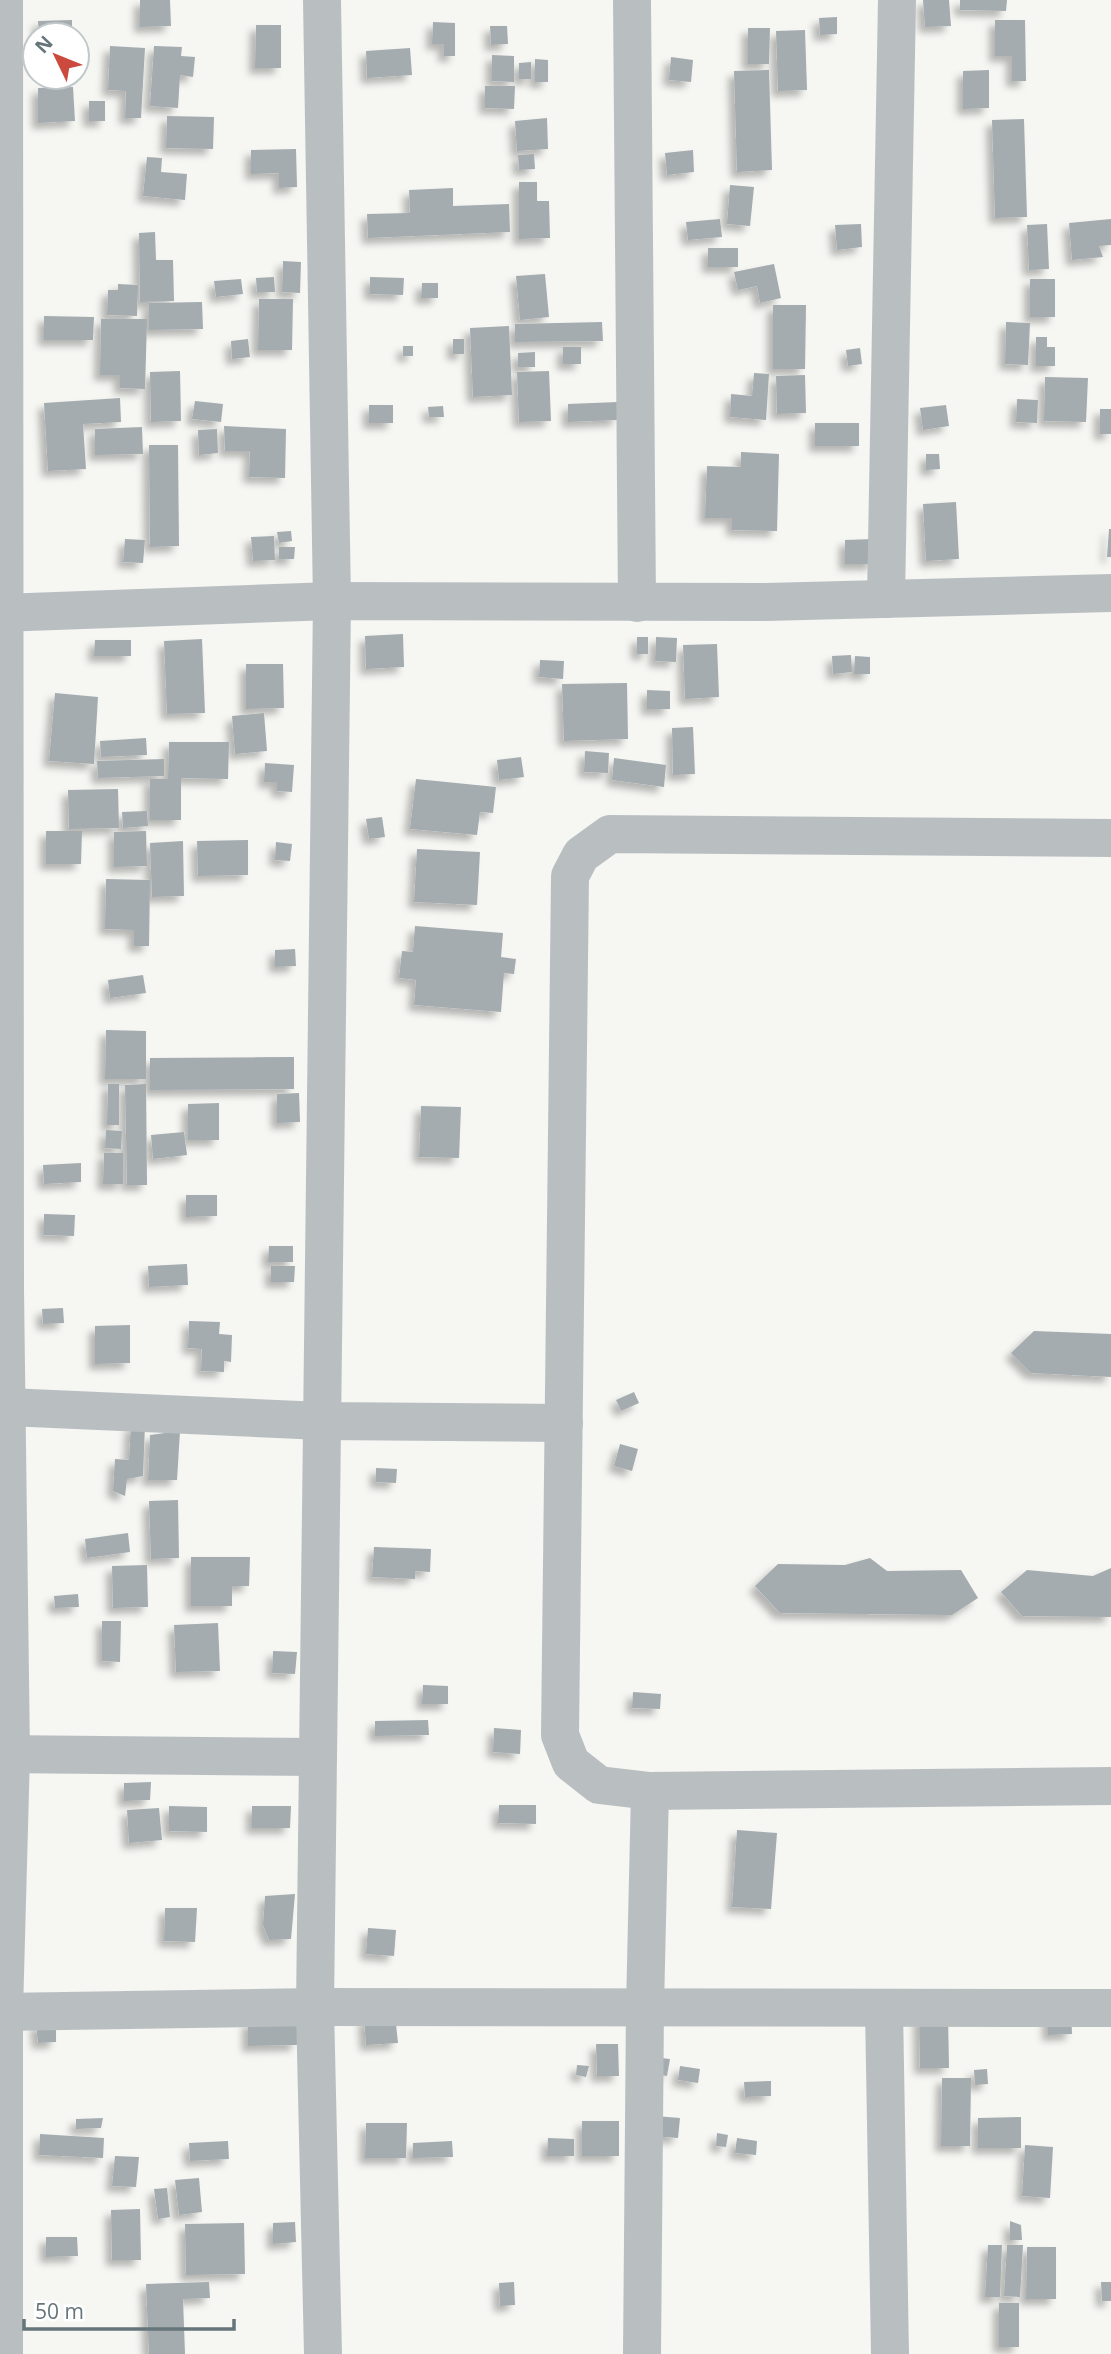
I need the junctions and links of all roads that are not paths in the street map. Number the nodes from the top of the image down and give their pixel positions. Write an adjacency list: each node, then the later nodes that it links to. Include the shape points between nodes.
1 (5, 0): 9 (street)
2 (322, 0): 7 (street)
3 (632, 0): 8 (street)
4 (897, 0): 6 (street)
5 (1111, 593): 6 (street)
6 (886, 599): 8 (street)
7 (332, 601): 8 (street); 9 (street); 13 (street)
8 (637, 603)
9 (3, 613): 11 (street)
10 (1111, 838): 14 (street, via 610,834 581,855 570,876)
11 (2, 1290): 12 (street)
12 (8, 1407): 13 (street); 15 (street)
13 (322, 1420): 14 (street); 17 (street)
14 (564, 1423): 19 (street, via 560,1735 571,1763 599,1786)
15 (5, 1589): 16 (street)
16 (5, 1754): 17 (street); 24 (street)
17 (317, 1757): 20 (street)
18 (1111, 1786): 19 (street)
19 (650, 1791): 21 (street)
20 (315, 2007): 21 (street); 24 (street); 26 (street)
21 (645, 2008): 22 (street); 27 (street)
22 (884, 2008): 23 (street); 28 (street)
23 (1111, 2008)
24 (2, 2012): 25 (street)
25 (4, 2354)
26 (323, 2354)
27 (642, 2354)
28 (890, 2354)

